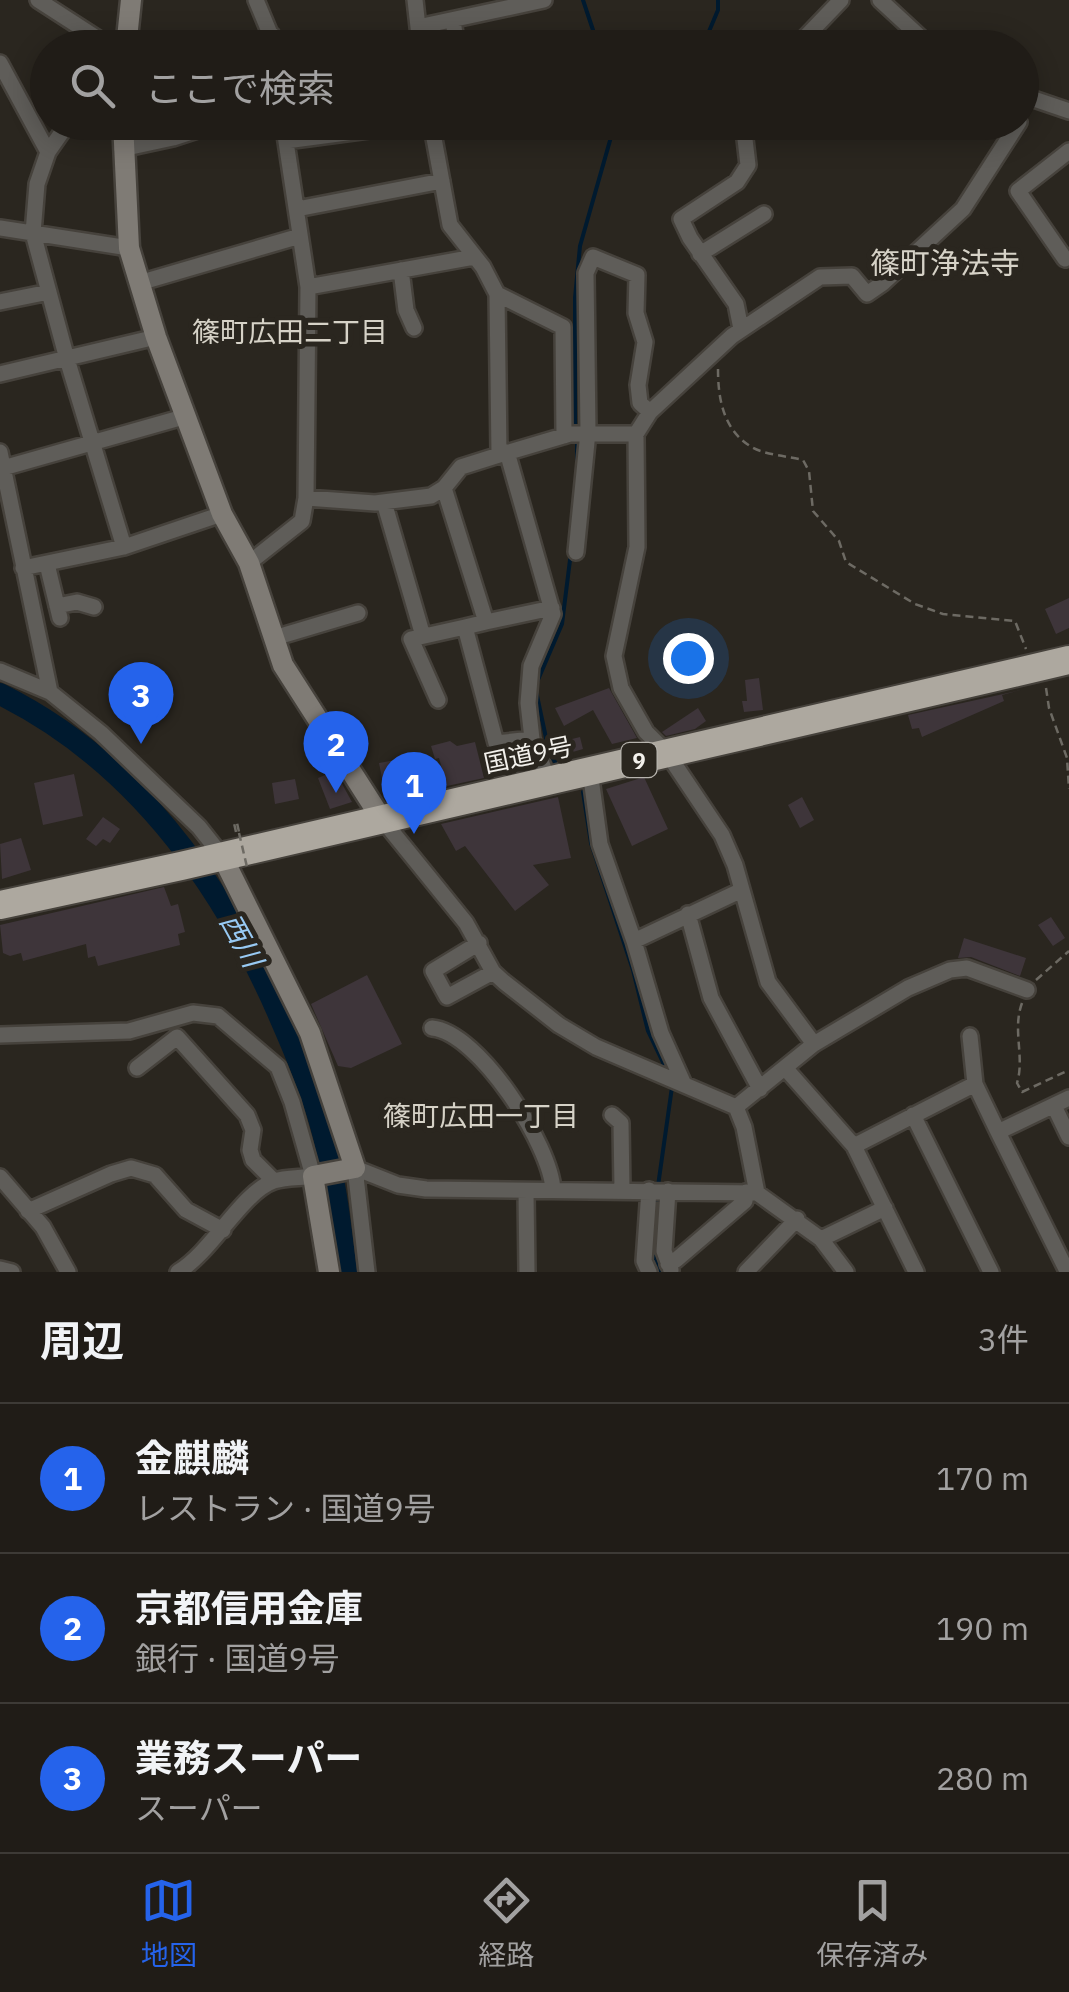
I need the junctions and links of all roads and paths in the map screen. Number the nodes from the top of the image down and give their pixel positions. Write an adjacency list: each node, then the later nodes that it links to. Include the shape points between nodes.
1 (38, 0): 11 (street)
2 (132, 0): 12 (street)
3 (256, 0): 13 (street)
4 (415, 0): 10 (street)
5 (544, 0): 8 (street)
6 (841, 0): 16 (street)
7 (880, 0): 17 (street)
8 (478, 7): 9 (street)
9 (452, 20): 10 (street); 15 (street)
10 (418, 27): 14 (street)
11 (84, 30)
12 (126, 30)
13 (269, 30)
14 (418, 30)
15 (454, 30)
16 (812, 30)
17 (912, 30)
18 (0, 63): 21 (street)
19 (1039, 101): 20 (street)
20 (1069, 111)
21 (30, 119)
22 (42, 140): 32 (street)
23 (56, 140): 32 (street)
24 (122, 140): 30 (street)
25 (164, 140): 30 (street)
26 (286, 140): 34 (street)
27 (434, 140): 33 (street)
28 (746, 140): 40 (street, via 748,166 737,182 681,219)
29 (1008, 140): 50 (street, via 963,209 883,283 867,294 852,276 820,276)
30 (122, 149): 39 (street)
31 (1069, 151): 42 (street, via 1018,191)
32 (48, 152): 37 (street)
33 (442, 181): 34 (street); 41 (street, via 450,224)
34 (297, 209): 38 (street)
35 (764, 214): 40 (street)
36 (0, 228): 37 (street)
37 (33, 233): 39 (street); 46 (street)
38 (300, 236): 44 (street); 45 (street)
39 (129, 248): 44 (street)
40 (700, 254): 50 (street, via 736,304)
41 (474, 257): 43 (street); 47 (street)
42 (1065, 260)
43 (401, 270): 45 (street); 49 (street)
44 (140, 283): 51 (street)
45 (308, 287): 64 (street)
46 (49, 292): 48 (street); 53 (street)
47 (497, 294): 59 (street, via 563,327); 61 (street)
48 (0, 302)
49 (414, 328)
50 (741, 329): 52 (street)
51 (156, 337): 53 (street); 56 (street)
52 (719, 348): 55 (street); 80 (path, via 718,400 732,430 751,448 803,460 813,511 839,541 846,562 929,609 1015,621)
53 (67, 359): 54 (street); 60 (street)
54 (0, 374)
55 (650, 412): 57 (street, via 640,403 638,385 644,342 637,275 593,257 586,274); 58 (street)
56 (186, 416): 60 (street); 66 (street)
57 (588, 432): 58 (street); 59 (street); 68 (street)
58 (636, 434): 85 (street, via 637,547 614,656 621,688)
59 (564, 436): 61 (street)
60 (91, 443): 62 (street); 67 (street)
61 (503, 453): 63 (street, via 461,467); 73 (street)
62 (2, 460): 71 (street)
63 (444, 488): 65 (street); 75 (street)
64 (306, 498): 65 (street); 69 (street, via 302,522)
65 (384, 502): 77 (street)
66 (222, 514): 67 (street); 69 (street)
67 (124, 547): 70 (street)
68 (576, 552)
69 (249, 563): 78 (street)
70 (48, 564): 71 (street); 72 (street, via 59,612 77,602)
71 (23, 568): 82 (street)
72 (94, 607)
73 (552, 608): 75 (street); 84 (street, via 530,666)
74 (358, 613): 78 (street)
75 (486, 622): 76 (street)
76 (465, 627): 77 (street); 84 (street, via 496,743)
77 (423, 636): 83 (street, via 410,639)
78 (274, 638): 89 (street, via 283,665)
79 (1069, 660): 80 (highway, 国道9号 / 9)
80 (1036, 668): 85 (highway, 国道9号 / 9); 88 (path, via 1067,758)
81 (0, 671): 82 (street)
82 (50, 692): 90 (street)
83 (438, 700)
84 (532, 739): 87 (street)
85 (666, 753): 86 (highway, 国道9号 / 9); 91 (street, via 722,836)
86 (590, 772): 87 (highway, 国道9号 / 9); 94 (street, via 600,844)
87 (549, 781): 89 (highway, 国道9号 / 9)
88 (1069, 789)
89 (381, 818): 90 (highway, 国道9号 / 9); 95 (street)
90 (229, 854): 92 (highway, 国道9号 / 9); 116 (street, via 310,1032)
91 (742, 890): 93 (street); 102 (street, via 768,982)
92 (0, 905)
93 (688, 914): 94 (street); 108 (street, via 711,998)
94 (634, 940): 106 (street, via 661,1033)
95 (479, 943): 97 (street); 97 (street, via 434,972 447,997)
96 (1069, 951): 98 (path)
97 (493, 972): 106 (street, via 596,1047)
98 (1027, 990): 102 (street, via 966,968 950,970); 105 (path, via 1017,1017 1017,1084 1022,1092)
99 (432, 1028): 120 (street, via 443,1029 488,1064 546,1155)
100 (0, 1035): 117 (street, via 129,1031 193,1013 218,1016 278,1067)
101 (970, 1036): 107 (street)
102 (814, 1044): 104 (street)
103 (137, 1068): 119 (street, via 177,1037 246,1115 254,1130 253,1160)
104 (786, 1069): 108 (street); 115 (street)
105 (1069, 1070)
106 (684, 1082): 110 (street)
107 (975, 1084): 112 (street); 113 (street)
108 (760, 1089): 110 (street)
109 (1062, 1102): 113 (street); 114 (street)
110 (736, 1106): 125 (street)
111 (612, 1115): 121 (street, via 622,1124)
112 (913, 1115): 115 (street); 144 (street)
113 (998, 1132): 133 (street)
114 (1069, 1137)
115 (854, 1146): 126 (street)
116 (351, 1168): 117 (street); 124 (street, via 426,1190); 138 (street)
117 (317, 1175): 119 (street); 137 (street)
118 (0, 1177): 127 (street)
119 (274, 1181): 129 (street)
120 (553, 1190): 121 (street); 124 (street)
121 (622, 1190): 122 (street)
122 (649, 1190): 123 (street); 140 (street)
123 (668, 1191): 125 (street); 131 (street, via 664,1251)
124 (526, 1192): 139 (street)
125 (752, 1193): 128 (street); 131 (street)
126 (885, 1208): 130 (street); 143 (street)
127 (28, 1211): 129 (street, via 132,1168 155,1175 186,1210); 135 (street)
128 (796, 1220): 130 (street); 141 (street)
129 (223, 1230): 136 (street)
130 (820, 1239): 142 (street)
131 (670, 1268)
132 (0, 1269): 134 (street)
133 (1065, 1270)
134 (12, 1272)
135 (68, 1272)
136 (178, 1272)
137 (328, 1272)
138 (367, 1272)
139 (527, 1272)
140 (648, 1272)
141 (746, 1272)
142 (846, 1272)
143 (916, 1272)
144 (991, 1272)

